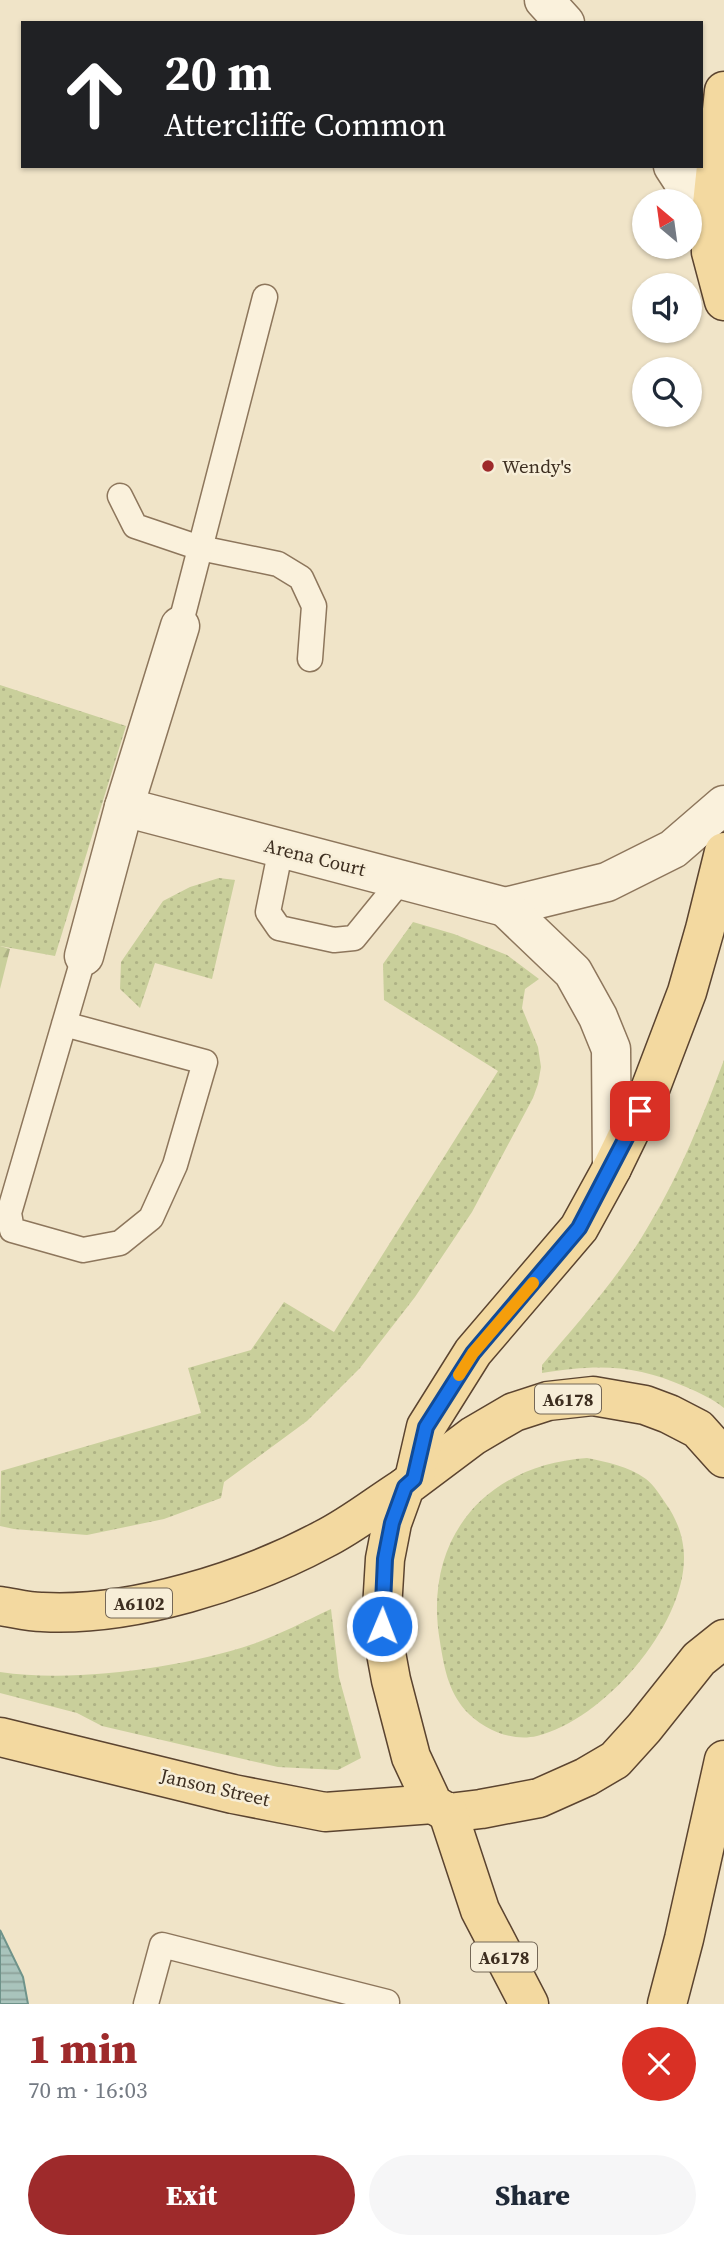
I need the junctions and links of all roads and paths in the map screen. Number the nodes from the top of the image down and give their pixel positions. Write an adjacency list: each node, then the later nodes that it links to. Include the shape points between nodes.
1 (544, 0): 2 (street)
2 (563, 21)
3 (724, 91): 5 (main road)
4 (674, 168): 5 (street)
5 (710, 223): 7 (main road, via 711,252)
6 (265, 297): 9 (lane)
7 (724, 301)
8 (120, 496): 9 (lane, via 135,526)
9 (200, 548): 10 (lane); 11 (lane, via 278,564 301,578 314,606)
10 (180, 626): 13 (street)
11 (310, 659)
12 (724, 805): 17 (street, Arena Court, via 673,849 607,882)
13 (124, 807): 14 (street, Arena Court); 18 (street)
14 (282, 848): 16 (street, Arena Court); 16 (lane, via 268,912 279,928 334,940 354,938)
15 (724, 852): 20 (main road, A6178, via 687,992 649,1092)
16 (402, 879): 17 (street, Arena Court)
17 (505, 907): 20 (street, Arena Court, via 573,972 598,1017 611,1049)
18 (84, 956): 19 (lane)
19 (64, 1024): 19 (lane, via 9,1213 12,1230 83,1250 120,1242 151,1218 175,1166 205,1062)
20 (612, 1168): 22 (main road, A6178, via 579,1228 473,1353 426,1427)
21 (724, 1458): 22 (main road, A6178, via 698,1429 669,1414 593,1396 548,1401 514,1412)
22 (410, 1483): 23 (main road, A6102, via 326,1538 235,1579 103,1610 43,1612); 27 (main road, A6178, via 392,1523 382,1626 411,1757)
23 (0, 1606)
24 (724, 1639): 27 (main road, Janson Street, via 699,1658 615,1760 539,1798 481,1810)
25 (0, 1737): 27 (main road, Janson Street, via 325,1812)
26 (724, 1760): 31 (main road)
27 (440, 1809): 30 (main road, A6178, via 480,1910)
28 (387, 2002): 29 (lane, via 162,1945)
29 (146, 2004)
30 (528, 2004)
31 (667, 2004)

